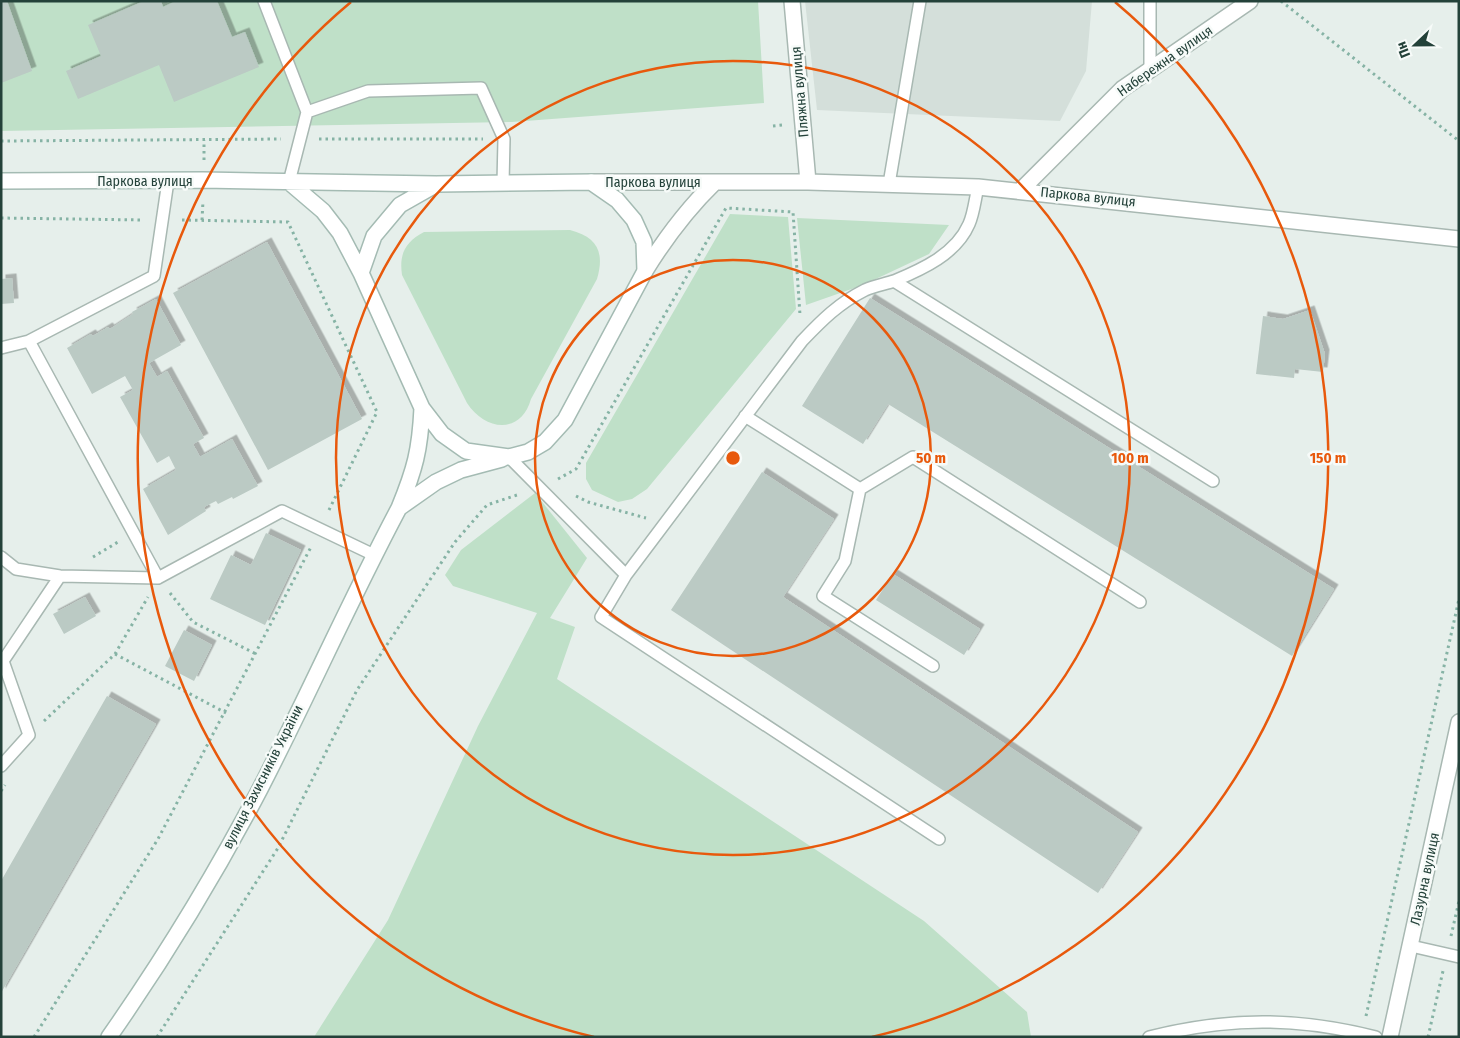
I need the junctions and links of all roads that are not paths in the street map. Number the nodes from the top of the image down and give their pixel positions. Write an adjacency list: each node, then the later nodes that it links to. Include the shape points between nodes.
1 (264, 1): 7 (lane)
2 (792, 1): 13 (street, Пляжна вулиця)
3 (920, 1): 16 (lane)
4 (1150, 1): 6 (lane)
5 (1250, 1): 6 (street, Набережна вулиця)
6 (1150, 68): 18 (street, Набережна вулиця, via 1122,88)
7 (307, 112): 10 (lane); 14 (lane, via 368,91 481,88 504,139)
8 (1, 181): 9 (street, Паркова вулиця)
9 (168, 181): 10 (street, Паркова вулиця); 23 (lane, via 154,276)
10 (289, 182): 15 (street, Паркова вулиця); 21 (street, via 323,211 340,233)
11 (591, 182): 12 (street, Паркова вулиця); 14 (street, Паркова вулиця); 20 (street, via 617,200 634,220 644,242)
12 (715, 182): 13 (street, Паркова вулиця); 20 (street, Паркова вулиця, via 691,204)
13 (808, 182): 16 (street, Паркова вулиця)
14 (504, 183): 15 (street, Паркова вулиця)
15 (437, 184): 21 (street, via 400,204 374,236)
16 (889, 184): 17 (street, Паркова вулиця)
17 (978, 187): 18 (street, Паркова вулиця); 22 (lane, via 969,223 960,240 944,255)
18 (1021, 190): 19 (street, Паркова вулиця)
19 (1459, 239)
20 (644, 271): 27 (street, Паркова вулиця, via 565,420 545,442 528,452)
21 (361, 273): 25 (street)
22 (894, 281): 26 (lane, via 867,289 827,314 802,340); 28 (lane)
23 (29, 341): 24 (lane); 35 (lane)
24 (1, 348)
25 (422, 408): 27 (street, via 442,434 466,451); 30 (street, вулиця Захисників України, via 414,472)
26 (745, 416): 29 (lane); 33 (lane)
27 (509, 456): 30 (street, Паркова вулиця, via 461,470 436,482); 33 (lane)
28 (1213, 481)
29 (860, 489): 36 (lane, via 913,457); 37 (lane, via 845,561 822,596)
30 (399, 508): 31 (street, вулиця Захисників України)
31 (374, 555): 35 (lane, via 282,511); 43 (street, вулиця Захисників України, via 260,789 192,911)
32 (1, 557): 34 (lane, via 16,569)
33 (626, 575): 40 (lane, via 601,617)
34 (60, 576): 35 (lane); 39 (lane, via 3,661 29,735)
35 (158, 578)
36 (1140, 602)
37 (933, 666)
38 (1459, 722): 41 (street, Лазурна вулиця)
39 (1, 766)
40 (939, 839)
41 (1411, 946): 42 (lane); 46 (street, Лазурна вулиця)
42 (1459, 957)
43 (109, 1037)
44 (1149, 1037): 45 (lane, via 1186,1028 1243,1021 1318,1024)
45 (1376, 1037)
46 (1390, 1037)

